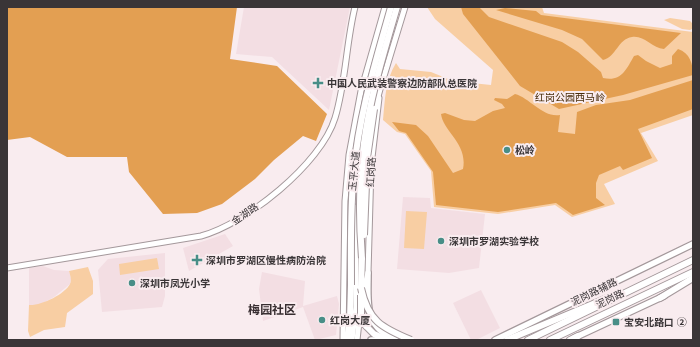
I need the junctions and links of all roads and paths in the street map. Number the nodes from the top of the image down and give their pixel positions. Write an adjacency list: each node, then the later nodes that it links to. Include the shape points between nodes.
1 (355, 7): 15 (main road, 金湖路, via 339,100 331,128 302,167 250,212 224,228 201,236)
2 (385, 7): 7 (main road, via 356,114)
3 (391, 7): 28 (highway, 玉平大道, bridge, via 367,94 356,148 351,201 351,308)
4 (397, 7): 12 (highway, 玉平大道, bridge, via 375,85 364,142 360,202)
5 (405, 7): 6 (main road, 红岗路)
6 (381, 84): 8 (main road, 红岗路); 12 (highway, bridge, via 374,109 367,158)
7 (345, 201): 9 (main road); 27 (main road)
8 (369, 203): 9 (main road); 17 (main road, 红岗路)
9 (356, 207): 20 (main road)
10 (693, 244): 23 (main road, 泥岗路辅路)
11 (693, 256): 14 (highway)
12 (362, 258): 20 (highway, 玉平大道)
13 (693, 260): 14 (highway, 泥岗路)
14 (678, 267): 21 (highway, 泥岗路)
15 (7, 268)
16 (693, 272): 24 (highway, 泥岗路)
17 (368, 273): 25 (main road, via 370,316); 30 (main road, 红岗路, via 363,291)
18 (693, 278): 22 (highway)
19 (693, 282): 22 (main road)
20 (359, 286): 25 (highway, 玉平大道, bridge, via 363,322 374,334); 29 (main road); 33 (highway, bridge, via 366,307 377,322 389,331)
21 (630, 290): 35 (highway, via 602,299); 36 (highway, 泥岗路)
22 (660, 298): 26 (main road)
23 (564, 306): 34 (main road, 泥岗路辅路); 35 (main road)
24 (574, 328): 37 (highway, 泥岗路); 38 (highway)
25 (386, 339): 31 (main road); 32 (main road)
26 (573, 339)
27 (343, 340)
28 (347, 340)
29 (352, 340)
30 (357, 340)
31 (371, 340)
32 (396, 340)
33 (411, 340)
34 (495, 340)
35 (507, 340)
36 (528, 340)
37 (550, 340)
38 (559, 340)

